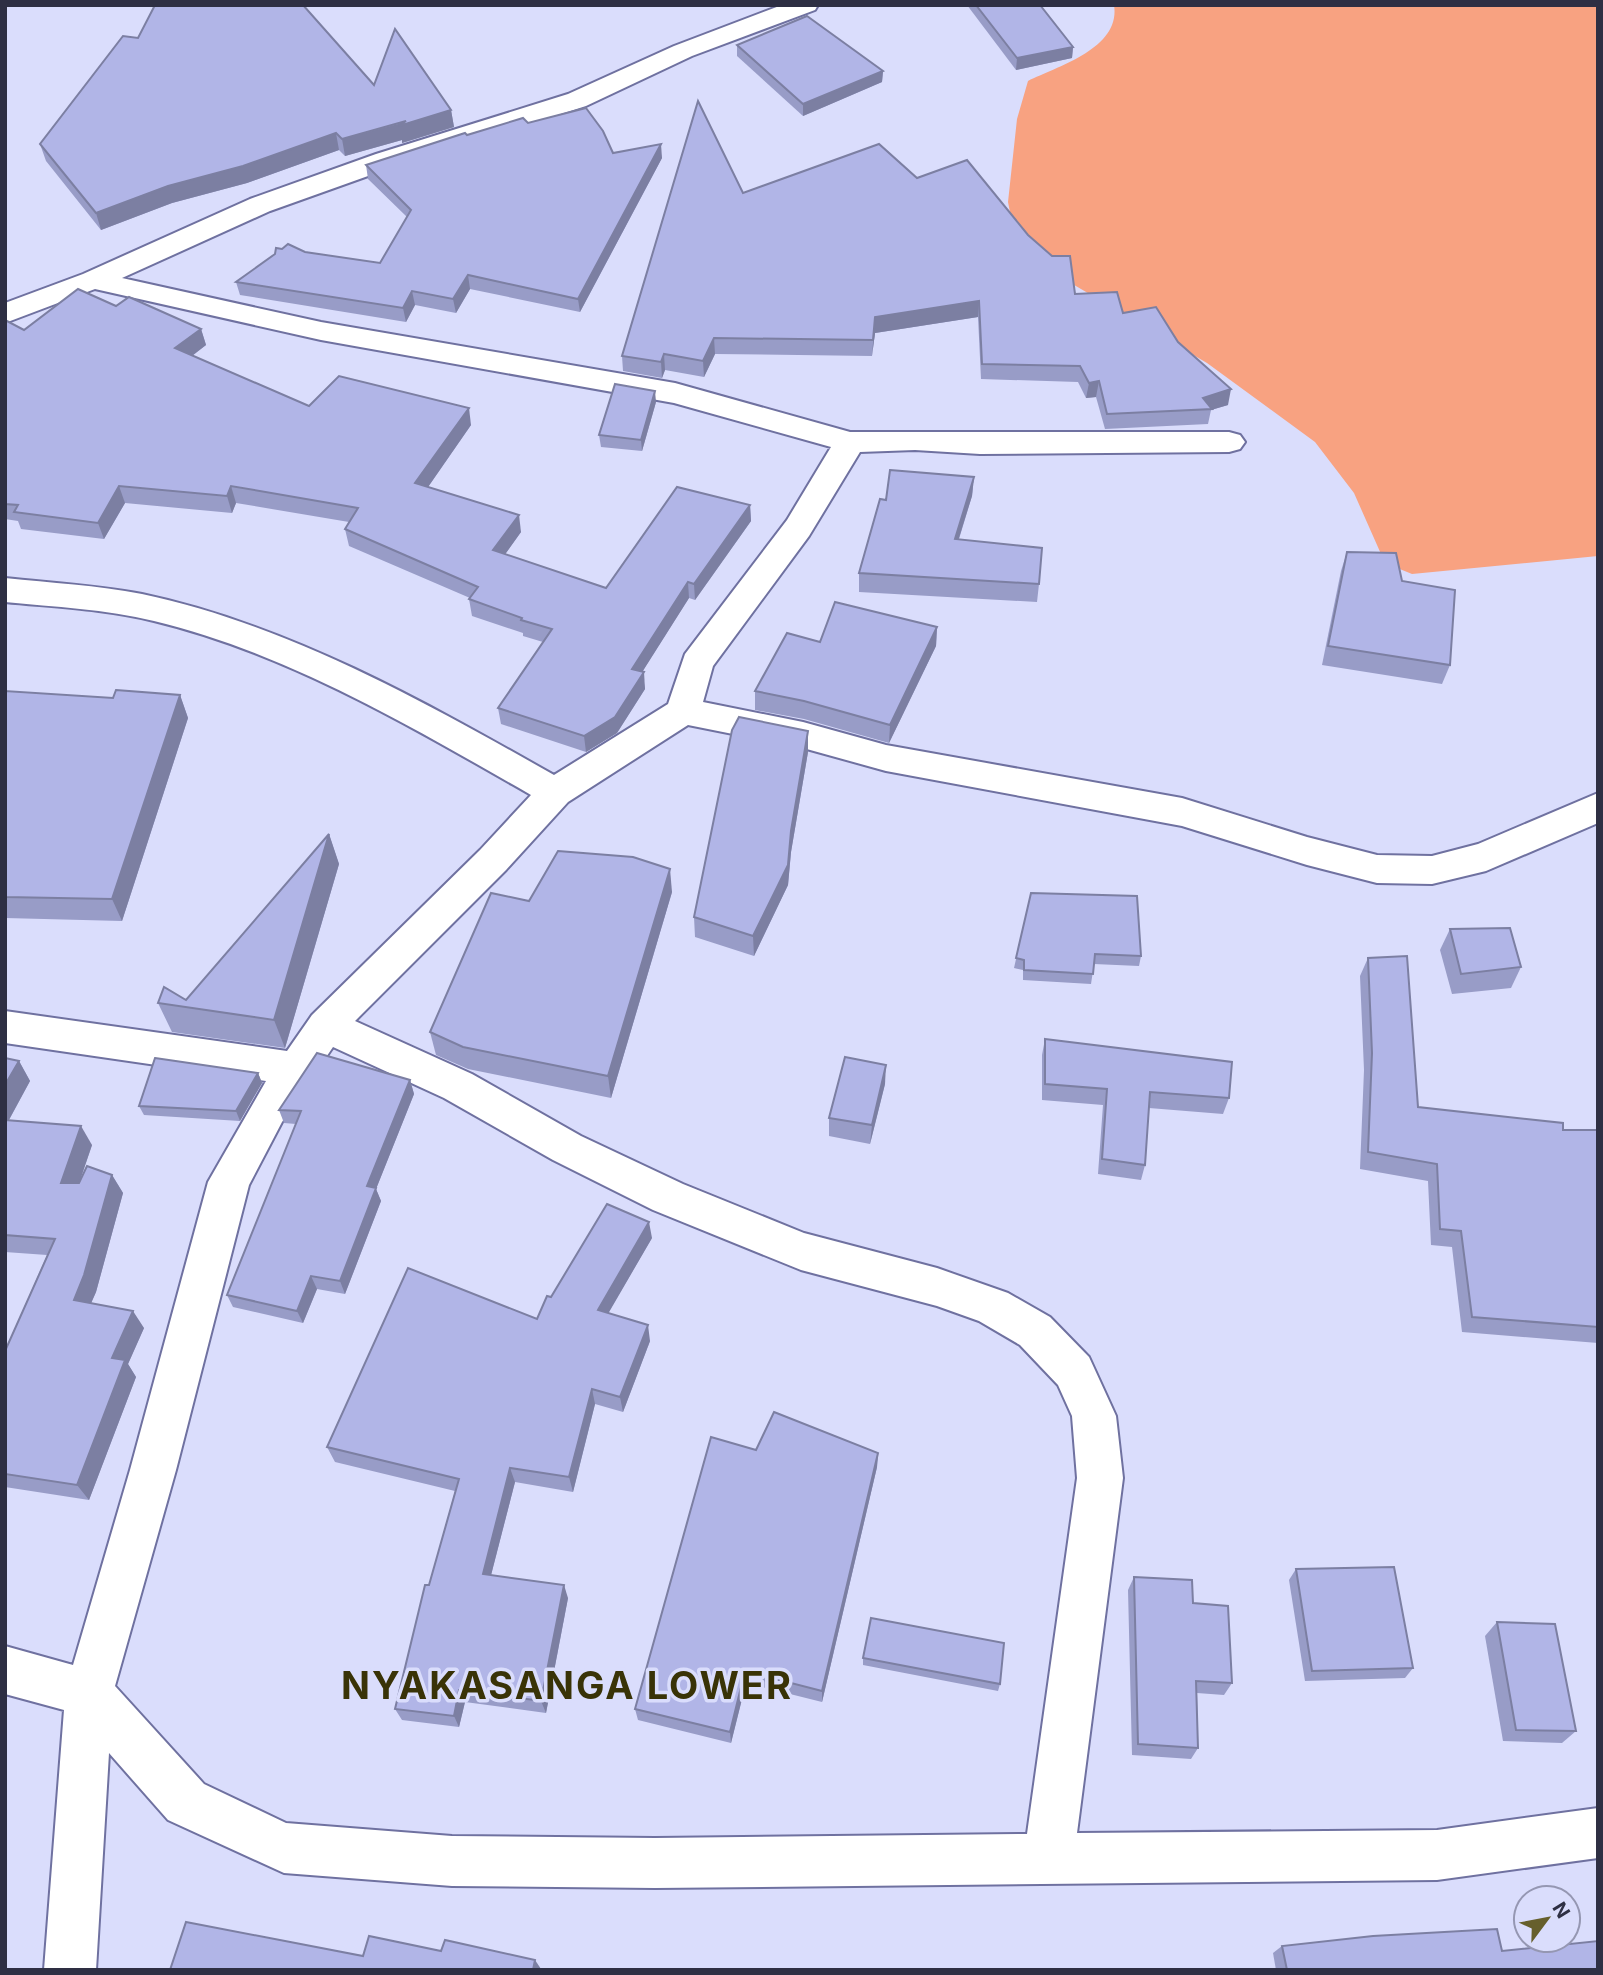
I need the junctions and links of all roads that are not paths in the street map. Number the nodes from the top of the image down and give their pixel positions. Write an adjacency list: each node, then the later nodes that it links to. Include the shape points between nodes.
1 (787, 8): 2 (street, via 578,100 260,205)
2 (93, 280): 3 (street); 4 (street, via 321,331 675,393)
3 (5, 314)
4 (850, 442): 5 (street); 7 (street, via 798,528 697,663)
5 (1230, 442)
6 (5, 590): 8 (street, via 155,610 263,644 395,705)
7 (683, 711): 8 (street); 9 (street, via 803,735 886,758 1182,812 1377,869 1432,870 1486,857)
8 (555, 792): 11 (street)
9 (1598, 807)
10 (5, 1027): 12 (street)
11 (326, 1027): 12 (street); 16 (street, via 458,1086 567,1148 668,1197 801,1251 937,1287 993,1307 1035,1331 1074,1371 1094,1416 1100,1478)
12 (297, 1069): 14 (street, via 268,1110 229,1182)
13 (5, 1670): 14 (street)
14 (89, 1693): 16 (street, via 186,1802 284,1848 452,1861); 17 (street)
15 (1598, 1833): 16 (street, via 1437,1855)
16 (1048, 1860)
17 (70, 1970)

